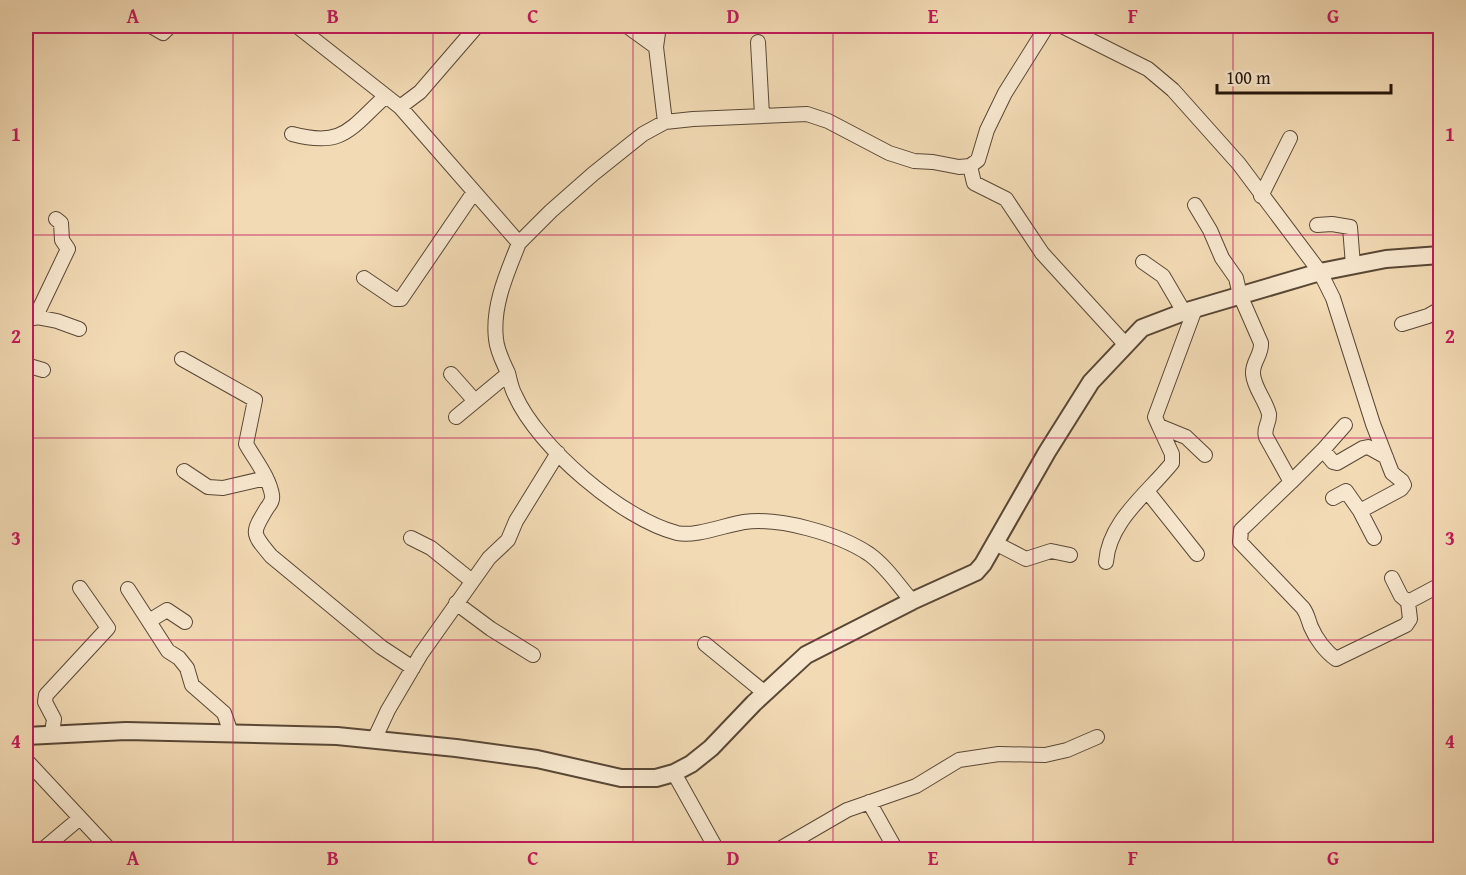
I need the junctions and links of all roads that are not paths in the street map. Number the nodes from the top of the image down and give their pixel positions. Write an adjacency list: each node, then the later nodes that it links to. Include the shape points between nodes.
1 (151, 26): 2 (street, via 163,33)
2 (170, 26)
3 (297, 26): 11 (street)
4 (627, 26): 10 (street)
5 (659, 26): 10 (street)
6 (1047, 26): 17 (street, via 1005,93 978,160)
7 (1062, 26): 19 (street, via 1148,69 1173,90 1239,164)
8 (469, 28): 12 (street, via 420,92)
9 (758, 42): 13 (street)
10 (656, 47): 14 (street)
11 (386, 96): 12 (street); 15 (street, via 339,137 314,140)
12 (400, 107): 18 (street)
13 (762, 115): 14 (street); 17 (street, via 816,116 914,161)
14 (665, 123): 23 (street, via 643,134 593,174)
15 (292, 134)
16 (1290, 138): 19 (street)
17 (970, 166): 35 (street, via 974,183 1006,199 1042,254)
18 (474, 192): 23 (street); 28 (street, via 401,299)
19 (1261, 196): 27 (street)
20 (1195, 205): 29 (street, via 1236,278)
21 (56, 219): 32 (street, via 68,249)
22 (1317, 225): 26 (street, via 1350,227)
23 (519, 243): 40 (street, via 501,289 497,321 496,339)
24 (1440, 255): 26 (street)
25 (1143, 262): 31 (street, via 1163,276)
26 (1353, 265): 27 (street)
27 (1320, 272): 29 (street); 48 (street, via 1333,298)
28 (364, 278)
29 (1240, 295): 31 (street); 51 (street, via 1261,343 1262,351 1252,375 1268,412 1264,430)
30 (1440, 309): 33 (street)
31 (1190, 310): 35 (street, via 1142,328); 44 (street, via 1155,417)
32 (30, 316): 34 (street)
33 (1402, 324)
34 (79, 329)
35 (1126, 345): 57 (street, via 1091,382)
36 (182, 359): 50 (street, via 255,400 246,444)
37 (26, 365): 38 (street)
38 (43, 370)
39 (451, 374): 41 (street)
40 (508, 374): 41 (street); 46 (street, via 514,395 526,414)
41 (475, 400): 42 (street)
42 (456, 417)
43 (1346, 425): 45 (street)
44 (1159, 426): 47 (street, via 1186,437); 52 (street, via 1173,463)
45 (1323, 450): 48 (street, via 1337,463 1368,447); 51 (street)
46 (558, 453): 62 (street, via 508,540); 66 (street, via 595,488 661,527 680,534 774,521 814,530 870,555)
47 (1205, 455)
48 (1386, 458): 54 (street, via 1392,473 1404,485)
49 (184, 471): 50 (street, via 208,487 223,488)
50 (266, 478): 73 (street, via 272,502 255,527 258,541 372,639)
51 (1291, 482): 67 (street, via 1241,530 1240,542 1303,608 1328,654 1336,659 1406,625 1410,619)
52 (1147, 491): 58 (street); 60 (street, via 1121,522 1107,550)
53 (1333, 498): 54 (street, via 1346,491)
54 (1360, 511): 56 (street)
55 (411, 538): 62 (street, via 431,548)
56 (1374, 538)
57 (995, 543): 59 (street, via 1026,559 1051,551); 66 (street, via 976,572)
58 (1197, 554)
59 (1070, 555)
60 (1106, 562)
61 (1392, 578): 67 (street)
62 (472, 581): 68 (street)
63 (1440, 585): 67 (street)
64 (80, 588): 76 (street, via 108,628 46,695 45,702 54,719)
65 (128, 590): 69 (street)
66 (912, 601): 74 (street, via 818,647)
67 (1408, 602)
68 (456, 603): 72 (street); 73 (street)
69 (149, 621): 70 (street, via 167,610); 75 (street, via 168,651 187,668 192,685 224,712)
70 (185, 622)
71 (705, 644): 74 (street)
72 (532, 655)
73 (413, 668): 79 (street)
74 (765, 693): 81 (street, via 711,748)
75 (231, 733): 76 (street); 79 (street)
76 (52, 734): 77 (street)
77 (26, 736)
78 (1097, 737): 82 (street, via 1045,755 999,754 959,760 916,786)
79 (374, 740): 81 (street, via 537,759 621,778 656,778)
80 (26, 760): 83 (street)
81 (674, 773): 86 (street)
82 (869, 802): 87 (street); 88 (street)
83 (80, 818): 84 (street); 85 (street)
84 (42, 849)
85 (110, 849)
86 (717, 849)
87 (778, 849)
88 (896, 849)

